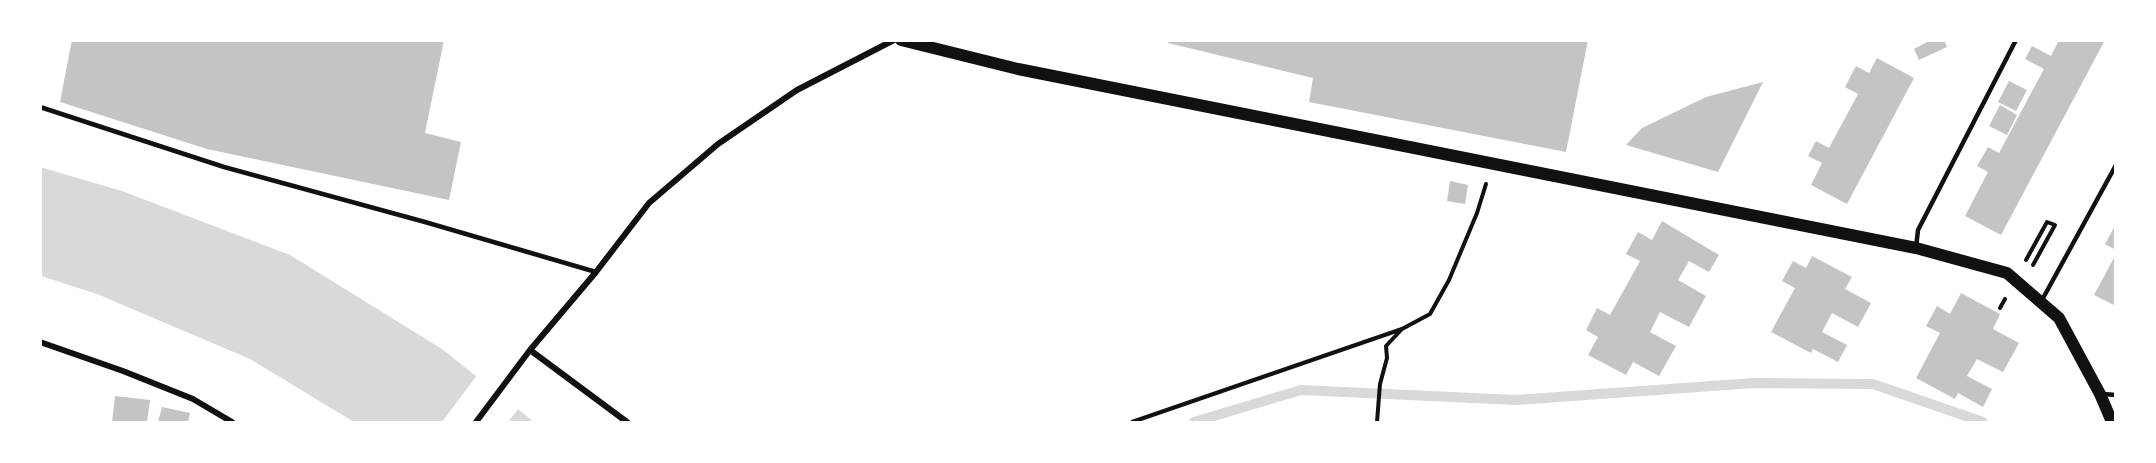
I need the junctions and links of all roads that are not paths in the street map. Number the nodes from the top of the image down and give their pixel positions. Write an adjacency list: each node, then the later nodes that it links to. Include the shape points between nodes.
1 (894, 40): 7 (street, via 797,90 718,144 649,204)
2 (901, 40): 6 (main road, via 1018,69)
3 (2016, 40): 6 (lane, via 1918,231)
4 (40, 107): 7 (lane, via 224,167)
5 (2115, 165): 8 (lane)
6 (1916, 248): 8 (main road, via 2007,273)
7 (596, 272): 10 (street)
8 (2041, 301): 11 (main road, via 2059,318)
9 (40, 342): 13 (street, via 193,399)
10 (530, 350): 14 (street); 15 (street)
11 (2100, 394): 12 (lane); 16 (main road)
12 (2115, 395)
13 (232, 423)
14 (476, 423)
15 (627, 423)
16 (2112, 423)

